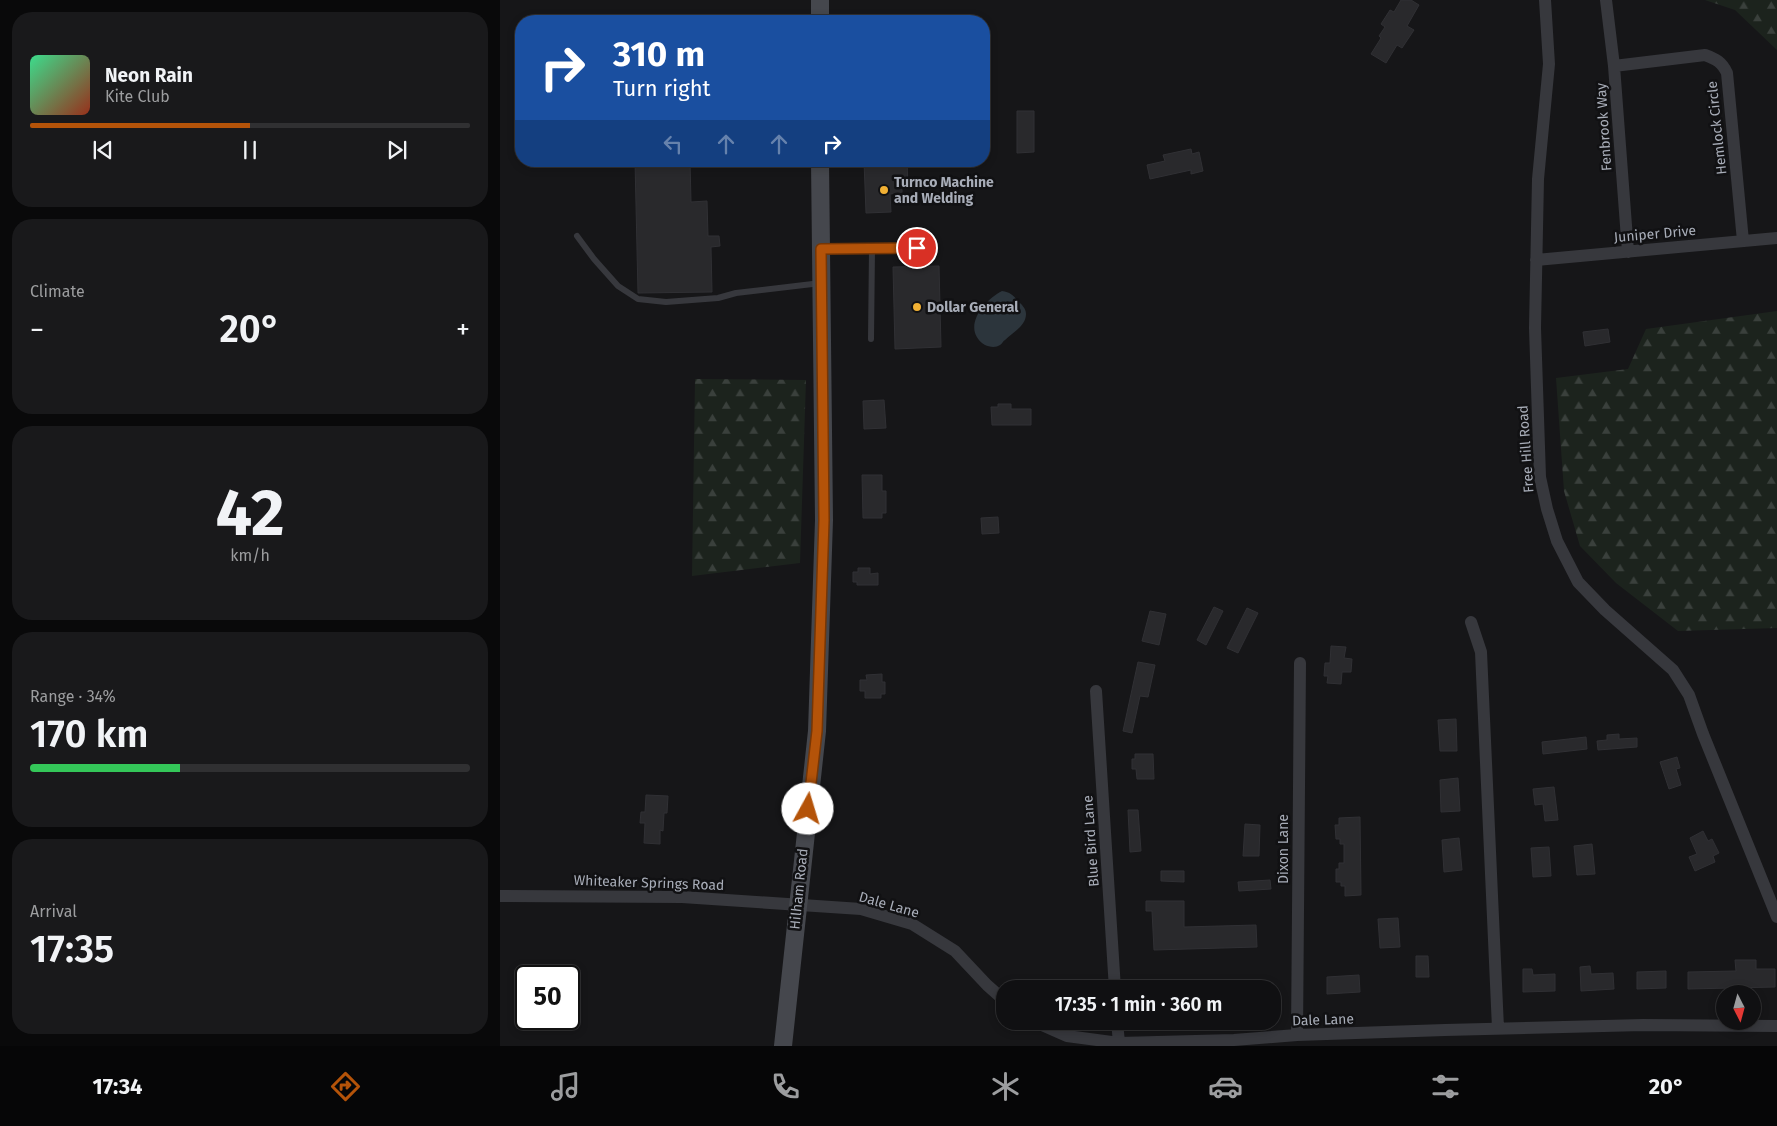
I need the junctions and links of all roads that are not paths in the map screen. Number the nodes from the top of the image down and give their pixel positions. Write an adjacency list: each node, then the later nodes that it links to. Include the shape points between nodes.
1 (820, 0): 4 (main road)
2 (1545, 0): 14 (street, Free Hill Road, via 1549,64 1538,179)
3 (1606, 0): 5 (street, Fenbrook Way)
4 (820, 15)
5 (1614, 66): 9 (street, Hemlock Circle, via 1705,55 1724,65); 13 (street, Fenbrook Way)
6 (820, 167): 12 (main road, Hilham Road)
7 (577, 236): 15 (lane, via 618,286 638,299 666,302 718,298)
8 (1777, 238): 9 (street, Juniper Drive)
9 (1743, 241): 13 (street, Juniper Drive)
10 (872, 248): 11 (lane); 12 (lane); 16 (lane)
11 (917, 248)
12 (821, 249): 15 (main road, Hilham Road)
13 (1628, 252): 14 (street, Juniper Drive)
14 (1536, 260): 22 (street, Free Hill Road, via 1540,477 1557,541 1578,582 1673,670 1689,695)
15 (822, 283): 21 (main road, Hilham Road, via 824,520 817,731)
16 (871, 339)
17 (1470, 622): 26 (street, via 1481,652)
18 (1300, 663): 29 (street, Dixon Lane)
19 (1096, 691): 23 (street, Blue Bird Lane)
20 (500, 896): 21 (street, Whiteaker Springs Road, via 682,897)
21 (797, 906): 24 (street, Dale Lane, via 862,909 912,924 955,951); 31 (main road, Hilham Road)
22 (1777, 917)
23 (1114, 980)
24 (996, 993)
25 (1777, 1026): 26 (street, Dale Lane)
26 (1498, 1028): 29 (street, Dale Lane)
27 (1053, 1030): 30 (street, Dale Lane, via 1067,1036)
28 (1118, 1030): 30 (street)
29 (1297, 1035): 30 (street, Dale Lane)
30 (1119, 1043)
31 (783, 1046)

